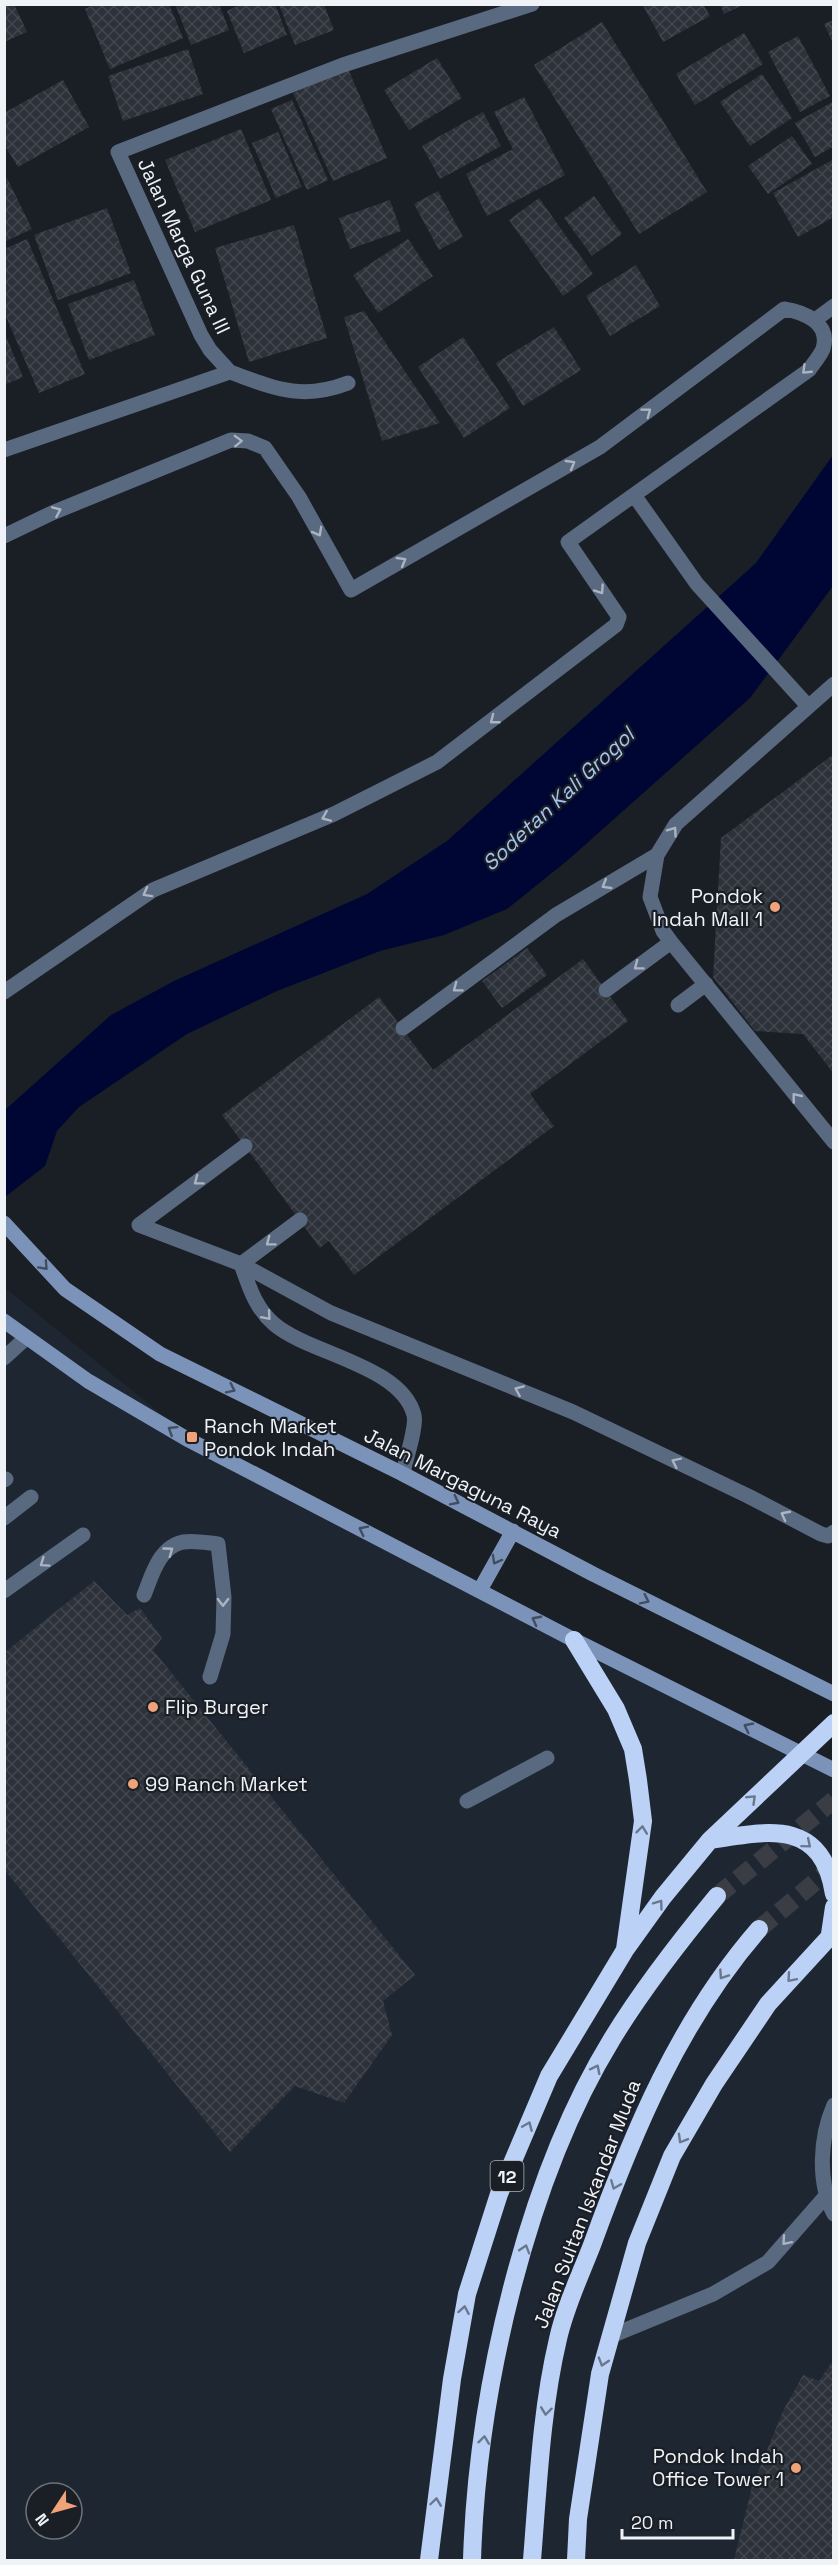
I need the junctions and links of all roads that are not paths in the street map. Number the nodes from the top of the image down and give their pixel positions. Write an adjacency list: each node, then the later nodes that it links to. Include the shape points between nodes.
1 (532, 4): 4 (street, Jalan Marga Guna III, via 343,65 118,152 201,334)
2 (834, 306): 3 (street)
3 (815, 320): 7 (street, one-way to 7, via 823,334 823,349 809,370); 8 (street, one-way to 3, via 231,440 249,441 265,448 289,482 351,590 600,447 784,309)
4 (230, 372): 5 (street, via 300,394); 6 (street)
5 (348, 383)
6 (4, 450)
7 (634, 495): 10 (street, via 697,584); 15 (street, one-way to 15, via 568,542 619,617 616,625 437,762 334,814 153,890)
8 (4, 536)
9 (834, 684): 10 (street)
10 (808, 706): 11 (street, one-way to 10, via 676,824)
11 (657, 855): 12 (street, via 650,897 663,932); 17 (street, one-way to 17, via 556,915)
12 (671, 942): 13 (street); 14 (street, one-way to 14)
13 (706, 984): 16 (street); 18 (street, one-way to 13)
14 (606, 990)
15 (4, 992)
16 (678, 1005)
17 (403, 1028)
18 (834, 1142)
19 (245, 1146): 22 (street, one-way to 22, via 139,1225)
20 (300, 1220): 22 (street, one-way to 22)
21 (4, 1223): 26 (main road, Jalan Margaguna Raya, one-way to 26, via 65,1289 160,1354)
22 (241, 1264): 26 (street, one-way to 26, via 254,1298 275,1325 391,1382 406,1399 415,1417); 30 (street, one-way to 22, via 828,1536 821,1534 702,1468 331,1313)
23 (4, 1321): 24 (main road)
24 (26, 1338): 25 (street); 32 (main road, one-way to 24, via 187,1439 88,1381)
25 (4, 1358)
26 (403, 1474): 29 (main road, Jalan Margaguna Raya, one-way to 29)
27 (31, 1497): 28 (street)
28 (4, 1518)
29 (513, 1531): 32 (main road, one-way to 32); 37 (main road, Jalan Margaguna Raya, one-way to 37)
30 (834, 1532)
31 (84, 1535): 33 (street, one-way to 33)
32 (480, 1590): 35 (main road, one-way to 32)
33 (4, 1591)
34 (144, 1595): 36 (street, one-way to 36, via 157,1562 182,1542 218,1544 224,1597 223,1634)
35 (574, 1640): 39 (main road, one-way to 35); 49 (highway, one-way to 35, via 643,1821 633,1749 616,1709)
36 (210, 1677)
37 (834, 1694)
38 (834, 1723): 39 (highway, 12)
39 (800, 1753): 41 (main road); 43 (highway, 12, one-way to 39)
40 (548, 1758): 42 (street)
41 (834, 1770)
42 (467, 1801)
43 (710, 1840): 44 (highway, one-way to 44, via 772,1832 798,1836 816,1851 830,1873); 49 (highway, 12, one-way to 43)
44 (834, 1894)
45 (717, 1896): 55 (highway, Jalan Sultan Iskandar Muda / 12, one-way to 45, via 485,2426 507,2305 554,2154 611,2040 654,1973)
46 (834, 1907): 48 (highway)
47 (759, 1929): 56 (highway, Jalan Sultan Iskandar Muda, one-way to 56, via 733,1959 689,2024 650,2097 558,2337 539,2465)
48 (832, 1933): 53 (highway, one-way to 53, via 768,2004 672,2156 637,2243)
49 (625, 1950): 54 (highway, 12, one-way to 49, via 452,2379 470,2283 499,2194 549,2076)
50 (834, 2104): 51 (street, via 822,2144)
51 (825, 2197): 52 (street); 53 (street, one-way to 53, via 768,2262 713,2294)
52 (834, 2214)
53 (611, 2336): 57 (highway, one-way to 57, via 600,2374 578,2519)
54 (429, 2560)
55 (472, 2560)
56 (532, 2560)
57 (576, 2560)

